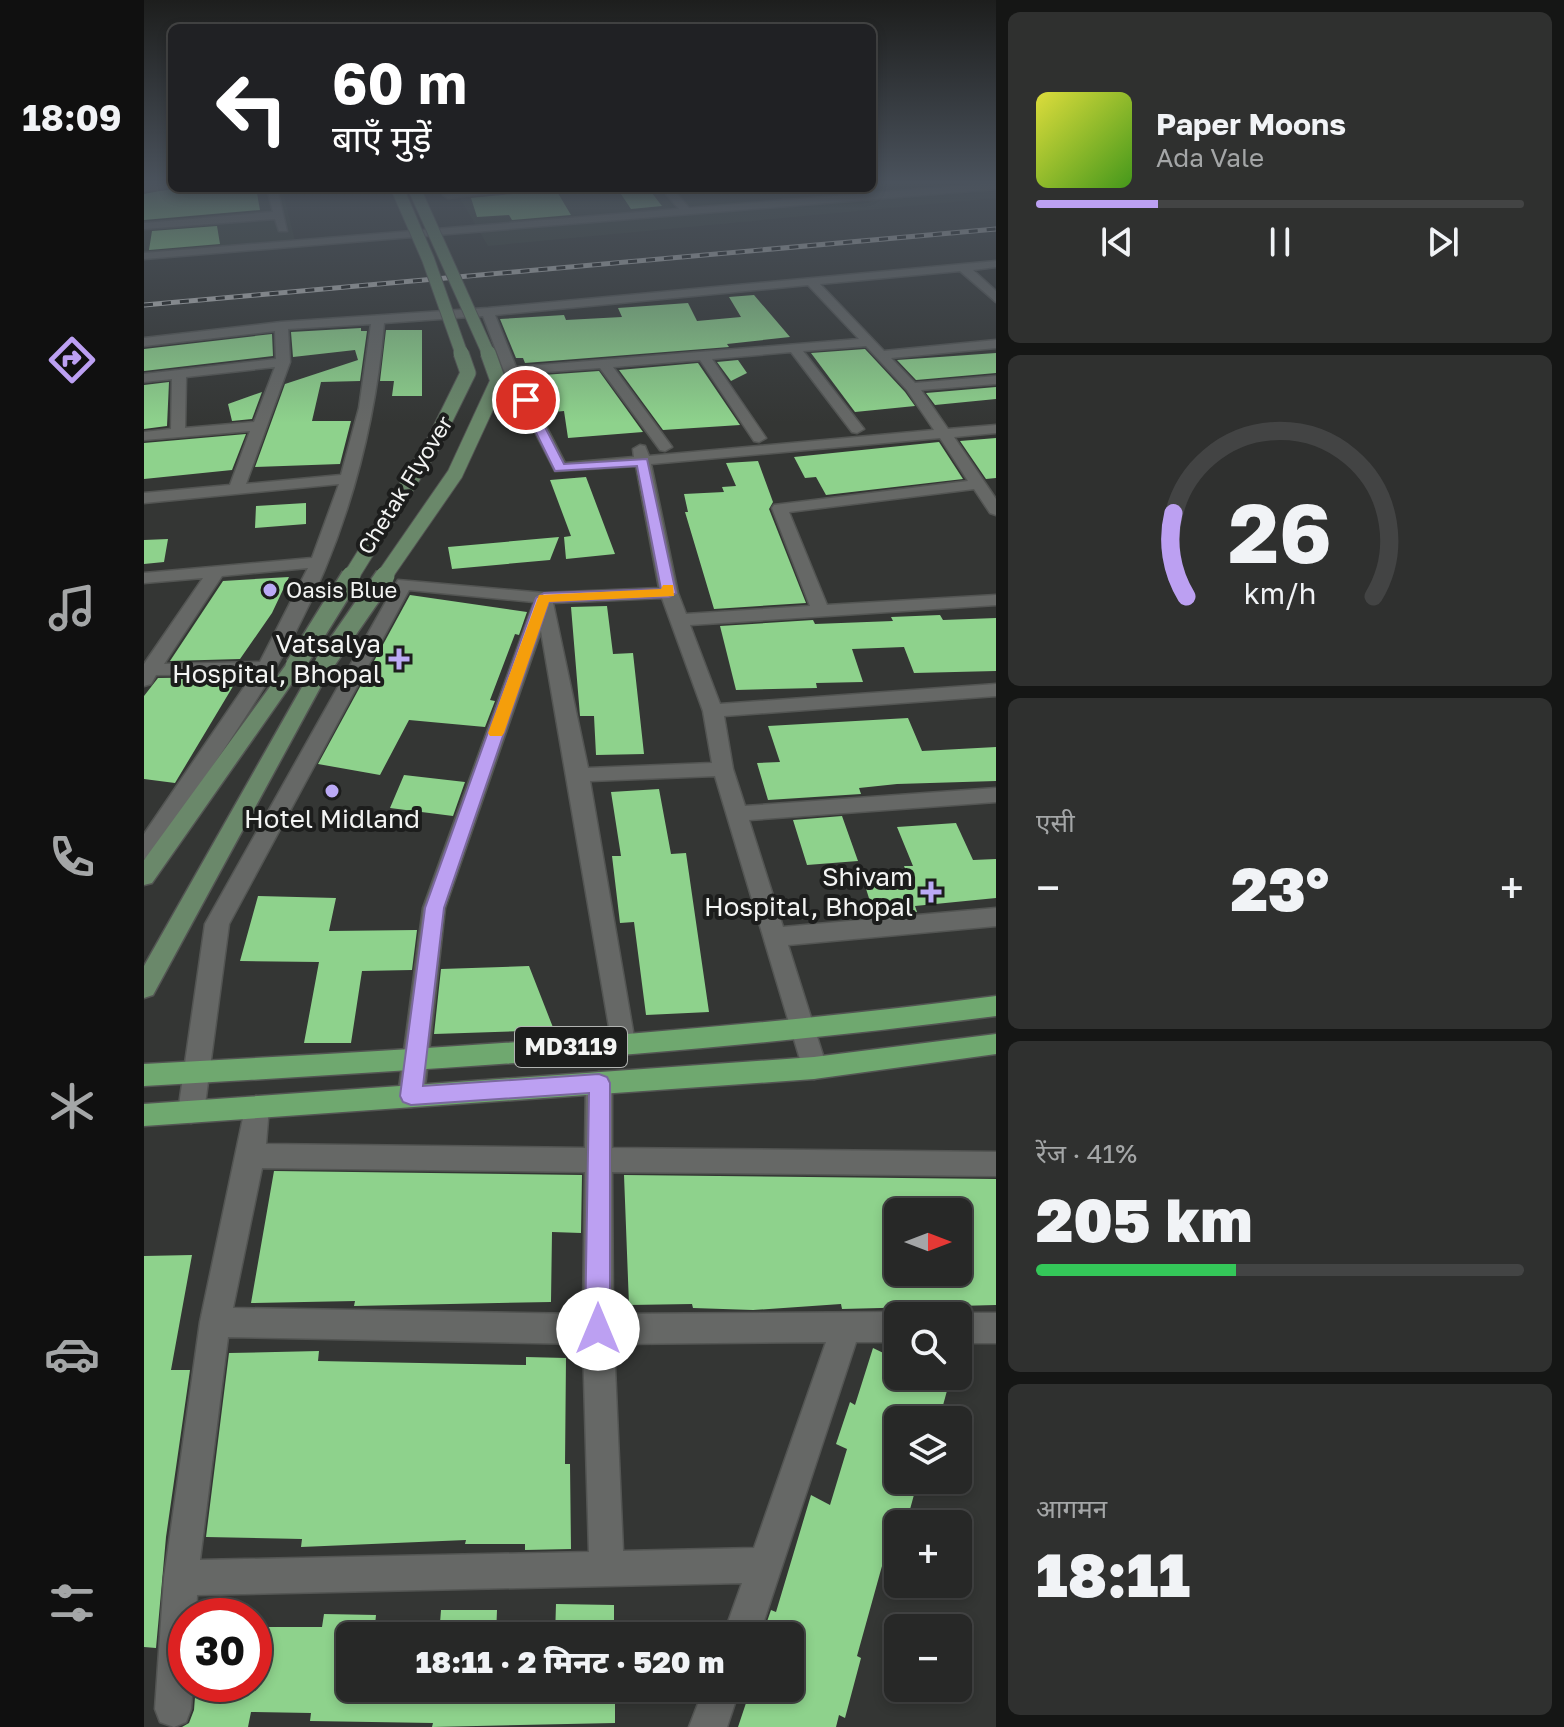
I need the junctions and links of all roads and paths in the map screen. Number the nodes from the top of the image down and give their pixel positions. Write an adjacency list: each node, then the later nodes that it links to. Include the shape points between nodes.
1 (429, 262): 55 (main road, Chetak Flyover, bridge, via 468,373 433,444 295,666)
2 (447, 262): 58 (main road, Chetak Flyover, bridge, via 498,381 455,474 324,664)
3 (996, 264): 4 (street)
4 (962, 266): 5 (street); 6 (street)
5 (809, 280): 7 (street); 11 (street)
6 (996, 298)
7 (488, 312): 8 (street); 18 (street)
8 (378, 321): 9 (street); 33 (street, via 366,421)
9 (281, 326): 10 (street); 16 (street)
10 (144, 342)
11 (871, 342): 13 (street); 15 (street)
12 (996, 344): 15 (street)
13 (794, 348): 14 (street); 26 (street)
14 (703, 355): 17 (street); 30 (street)
15 (881, 355): 22 (street)
16 (283, 362): 19 (street); 24 (street)
17 (604, 364): 18 (street); 31 (street)
18 (511, 371): 32 (street, via 557,462)
19 (179, 374): 20 (street); 28 (street)
20 (144, 378)
21 (996, 380): 22 (street)
22 (912, 387): 25 (street)
23 (996, 417): 25 (street)
24 (262, 426): 28 (street); 35 (street)
25 (942, 428): 26 (street); 27 (street); 32 (street); 34 (street)
26 (857, 429): 30 (street)
27 (996, 429)
28 (178, 432): 29 (street)
29 (144, 436)
30 (759, 438): 31 (street)
31 (665, 447): 32 (street)
32 (641, 456): 41 (street)
33 (347, 479): 35 (street); 38 (street)
34 (979, 484): 37 (street); 44 (street, via 780,508)
35 (237, 488): 36 (street)
36 (144, 498)
37 (996, 510)
38 (319, 562): 39 (street); 46 (street)
39 (217, 570): 40 (street); 47 (street)
40 (144, 578)
41 (669, 593): 42 (street); 45 (street)
42 (544, 598): 51 (street); 63 (street, via 434,908); 65 (street, via 404,584 217,924)
43 (996, 600): 44 (street)
44 (821, 611): 45 (street)
45 (678, 620): 49 (street)
46 (266, 668): 47 (street); 54 (street)
47 (146, 673)
48 (996, 690): 49 (street)
49 (713, 711): 50 (street)
50 (723, 769): 51 (street); 53 (street)
51 (579, 775): 61 (street)
52 (996, 795): 53 (street)
53 (738, 814): 57 (street)
54 (144, 851)
55 (144, 877)
56 (996, 917): 57 (street)
57 (775, 937): 60 (street)
58 (144, 988)
59 (996, 1006): 60 (main road, MD3119)
60 (803, 1029): 61 (main road, MD3119); 64 (street)
61 (622, 1043): 63 (main road, MD3119)
62 (996, 1044): 64 (main road, MD3119)
63 (415, 1060): 65 (main road, MD3119); 68 (street)
64 (814, 1068): 67 (main road, MD3119)
65 (194, 1073): 66 (main road, MD3119); 70 (street)
66 (144, 1075)
67 (599, 1083): 68 (main road, MD3119); 73 (street)
68 (411, 1096): 69 (main road, MD3119)
69 (256, 1107): 70 (main road, MD3119); 72 (street)
70 (191, 1112): 71 (main road, MD3119)
71 (144, 1115)
72 (251, 1156): 73 (street); 75 (street)
73 (597, 1157): 74 (street); 80 (street)
74 (996, 1164)
75 (215, 1322): 80 (street); 83 (street)
76 (846, 1327): 77 (street); 80 (street); 81 (street)
77 (884, 1327)
78 (972, 1328): 79 (street)
79 (996, 1328)
80 (598, 1329): 82 (street)
81 (767, 1565): 82 (street); 84 (street)
82 (607, 1568): 83 (street)
83 (181, 1578): 86 (street)
84 (746, 1622)
85 (717, 1702): 87 (street)
86 (173, 1709)
87 (708, 1727)

